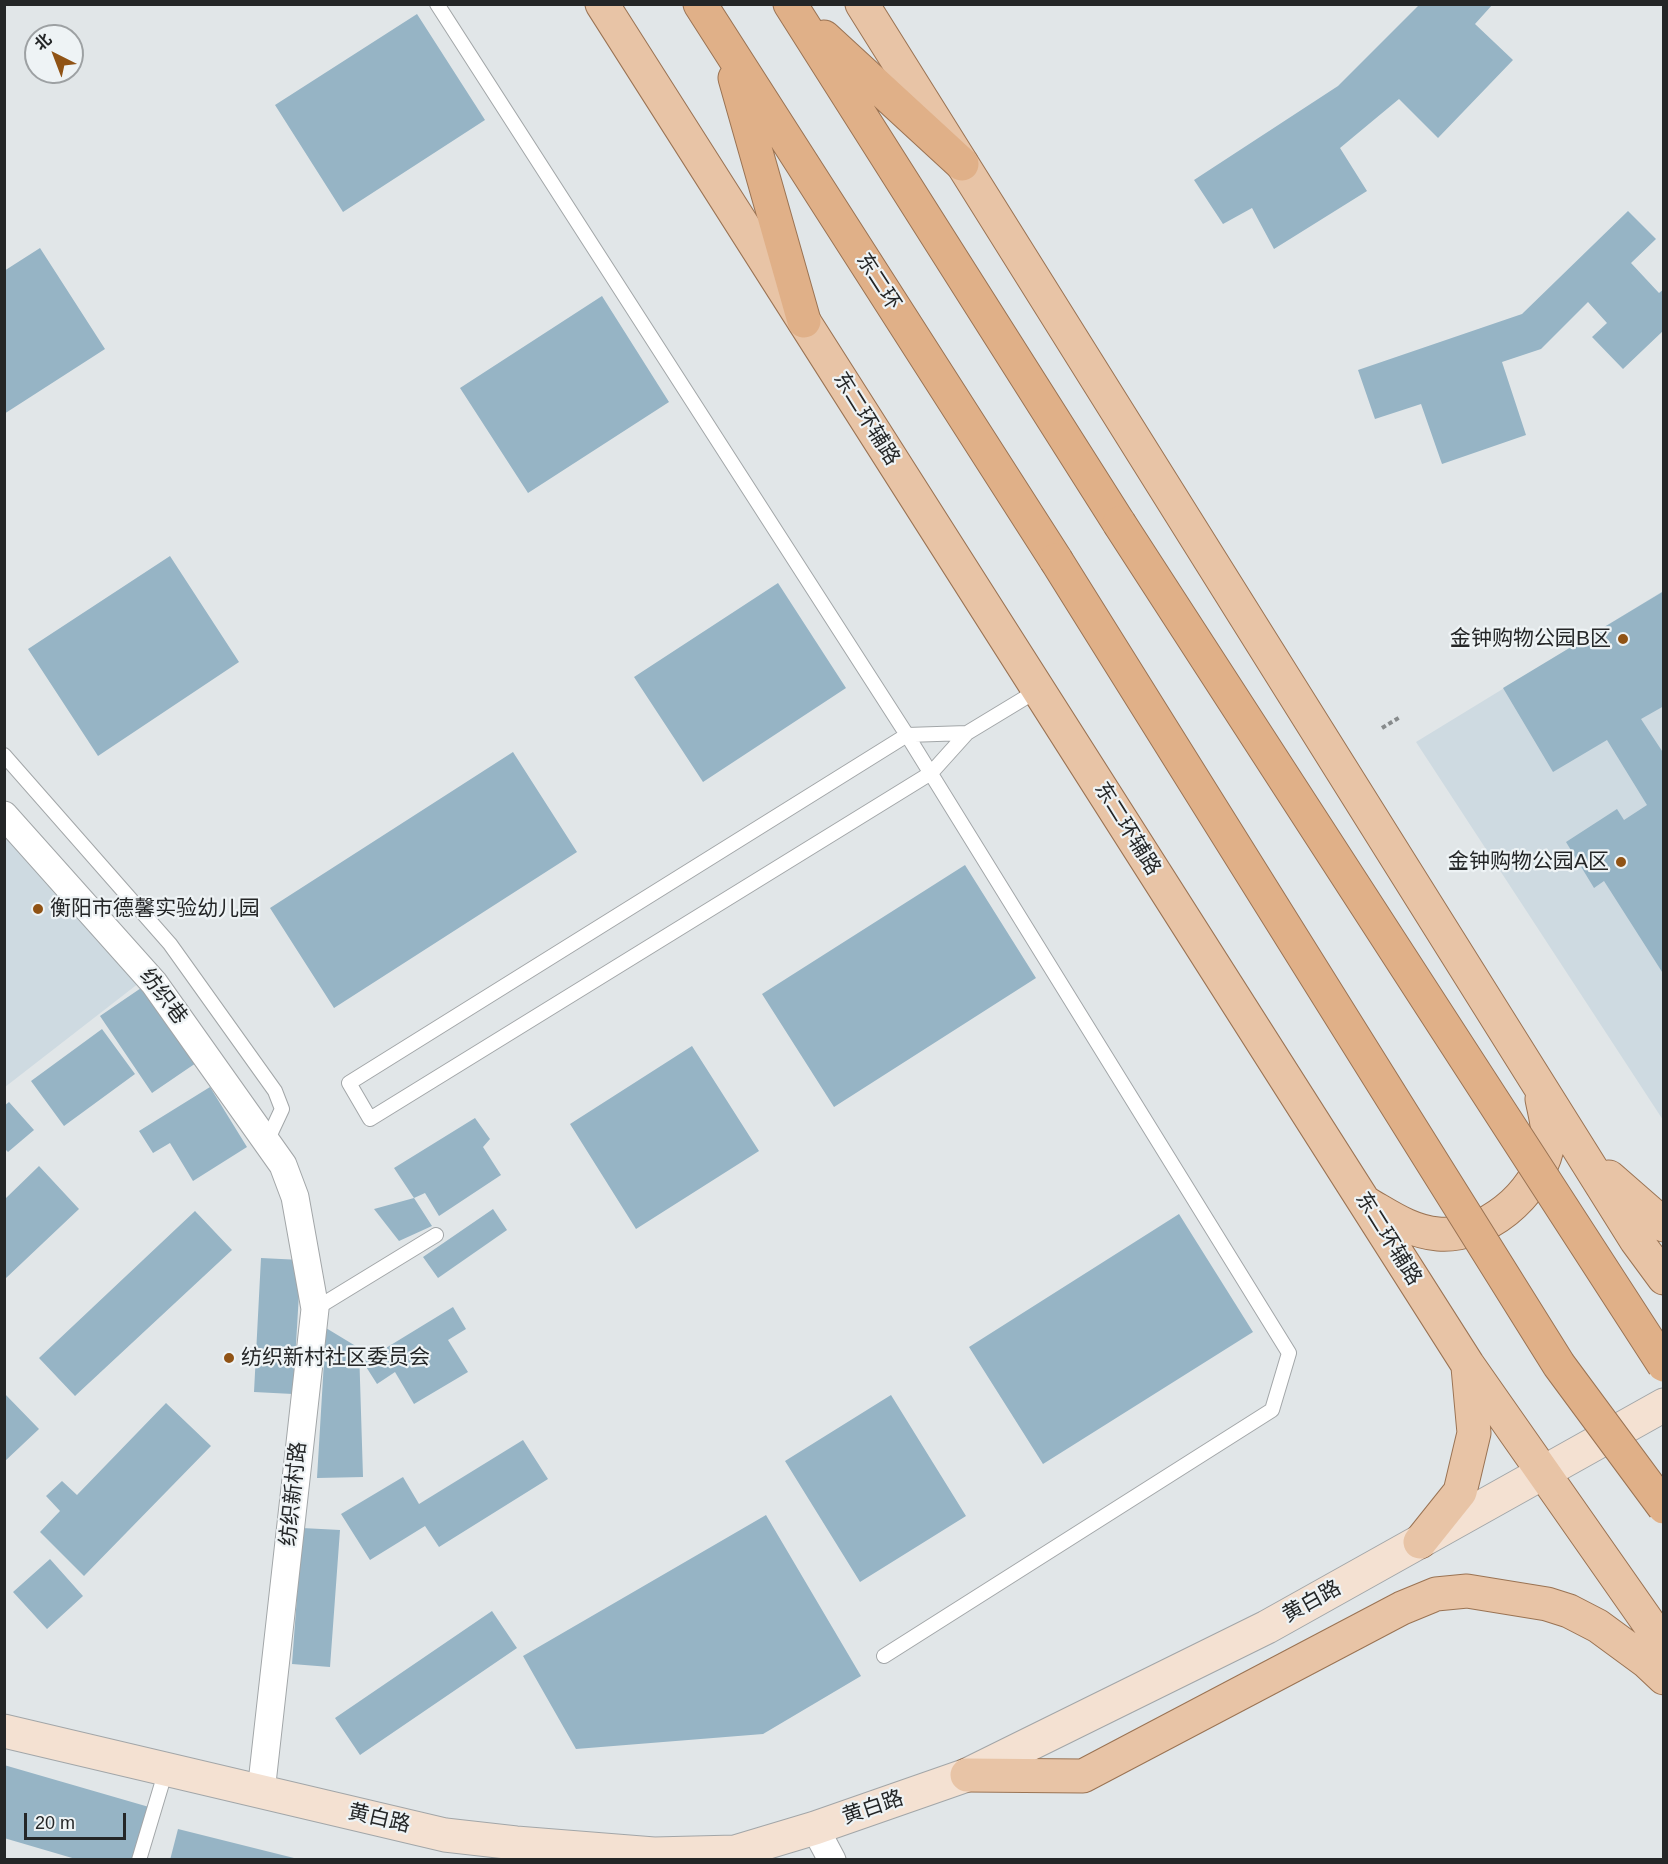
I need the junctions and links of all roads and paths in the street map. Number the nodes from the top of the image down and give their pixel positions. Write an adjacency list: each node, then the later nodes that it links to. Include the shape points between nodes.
1 (437, 4): 13 (lane)
2 (602, 4): 8 (main road, 东二环辅路)
3 (700, 4): 6 (highway, 东二环)
4 (862, 4): 7 (main road)
5 (791, 5): 7 (highway); 27 (highway, bridge, via 1119,523)
6 (726, 45): 8 (highway); 30 (highway, 东二环, bridge, via 1056,560 1559,1365)
7 (962, 164): 17 (main road)
8 (804, 321): 9 (main road, 东二环辅路)
9 (1038, 690): 12 (lane); 21 (main road, 东二环辅路)
10 (1400, 717): 11 (path)
11 (1382, 728)
12 (967, 734): 13 (lane); 15 (lane)
13 (907, 735): 15 (lane); 15 (lane, via 349,1083 370,1119)
14 (4, 755): 18 (lane, via 170,944 274,1091 282,1109)
15 (931, 773): 33 (lane, via 1289,1353 1272,1410)
16 (4, 815): 18 (street, 纺织巷, via 153,982)
17 (1540, 1087): 19 (main road); 21 (main road, via 1548,1135 1544,1160 1532,1182 1500,1215 1464,1231 1437,1234 1411,1228)
18 (267, 1141): 20 (street, 纺织巷, via 283,1165)
19 (1580, 1151): 22 (main road); 24 (main road)
20 (295, 1197): 25 (street, 纺织新村路)
21 (1364, 1202): 26 (main road, 东二环辅路)
22 (1664, 1226)
23 (436, 1235): 25 (lane)
24 (1664, 1278)
25 (315, 1309): 38 (street, 纺织新村路)
26 (1468, 1365): 29 (main road, 东二环辅路); 31 (main road, via 1474,1433 1460,1492)
27 (1664, 1365)
28 (1664, 1406): 29 (main road, 黄白路)
29 (1543, 1473): 31 (main road, 黄白路); 32 (main road, 东二环辅路)
30 (1664, 1507)
31 (1420, 1542): 37 (main road, 黄白路, via 1267,1628)
32 (1664, 1645)
33 (884, 1656)
34 (1664, 1678): 37 (main road, via 1598,1626 1569,1611 1477,1592 1436,1594 1402,1608 1083,1776)
35 (4, 1731): 36 (main road, 黄白路)
36 (166, 1769): 38 (main road, 黄白路); 41 (lane)
37 (967, 1775): 39 (main road, 黄白路)
38 (261, 1792): 40 (main road, 黄白路)
39 (814, 1828): 40 (main road, 黄白路, via 735,1852); 42 (street)
40 (515, 1851)
41 (139, 1860)
42 (832, 1860)

